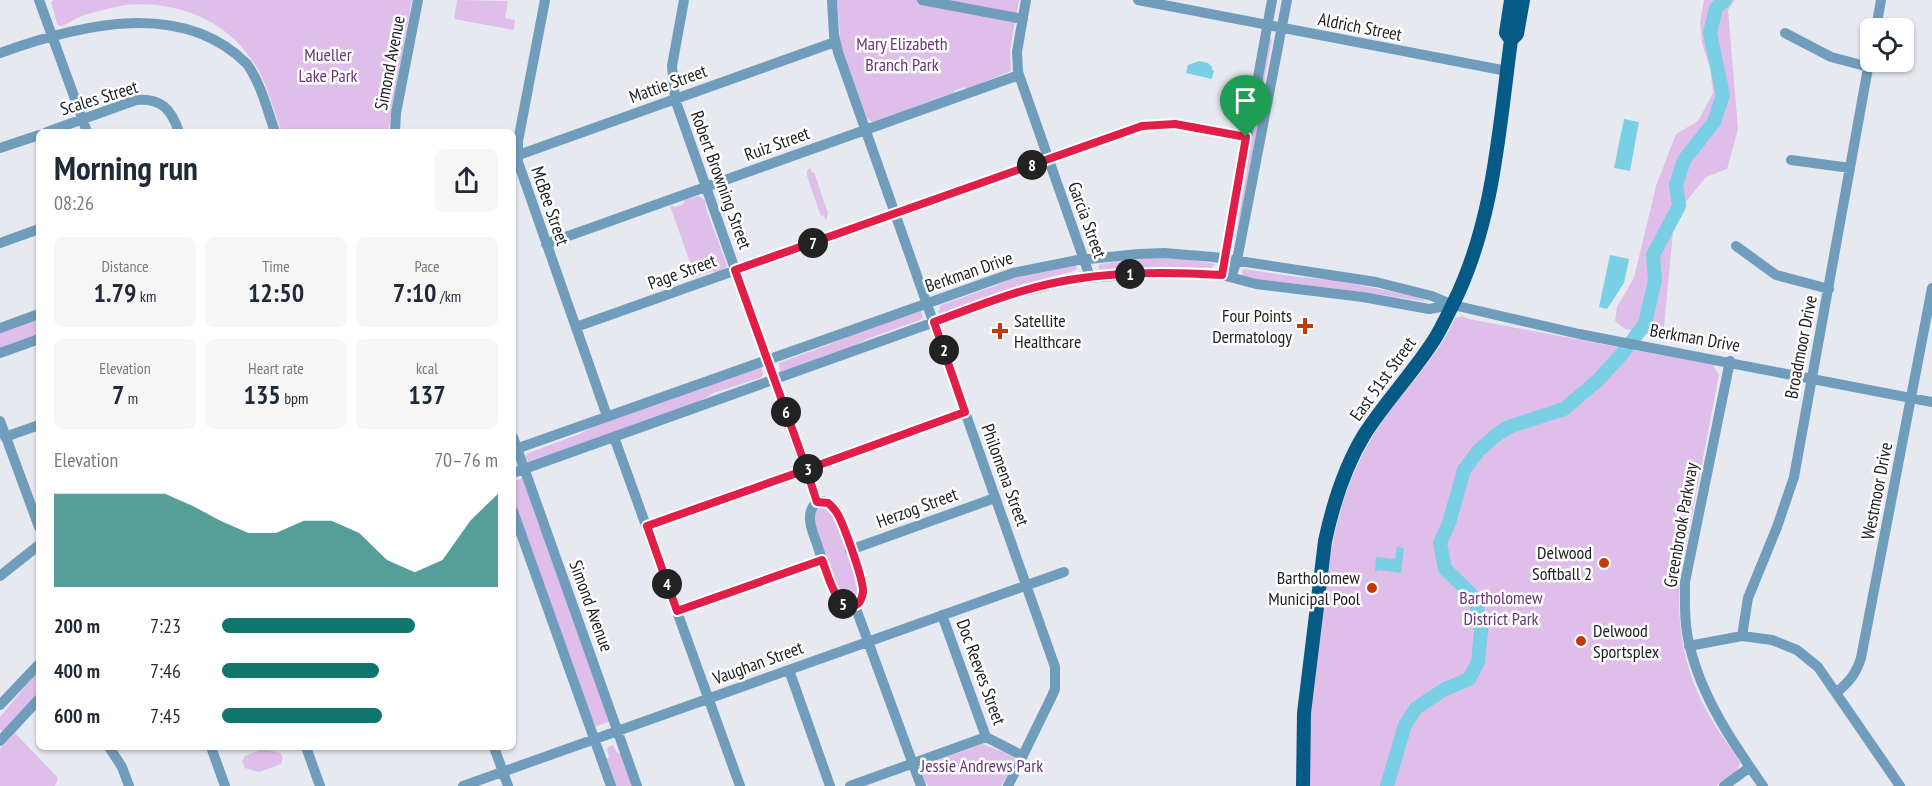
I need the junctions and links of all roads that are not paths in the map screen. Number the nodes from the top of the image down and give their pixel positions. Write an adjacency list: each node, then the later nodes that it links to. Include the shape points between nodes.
1 (39, 0): 21 (street)
2 (418, 0): 35 (street, Simond Avenue)
3 (545, 0): 40 (street, McBee Street)
4 (684, 0): 29 (street, Robert Browning Street, via 672,66)
5 (832, 0): 23 (street, Philomena Street)
6 (922, 0): 16 (street)
7 (1026, 0): 16 (street, Garcia Street)
8 (1138, 0): 18 (street, Aldrich Street)
9 (1272, 0): 18 (street)
10 (1287, 0): 19 (street)
11 (1511, 0): 22 (main road, East 51st Street, via 1506,33)
12 (1523, 0): 22 (main road, via 1517,33)
13 (1881, 0): 15 (street)
14 (114, 14): 21 (street)
15 (1878, 18)
16 (1023, 19): 28 (street, Garcia Street, via 1017,52)
17 (195, 20): 34 (street, via 222,36 247,64)
18 (1267, 25): 19 (street, Aldrich Street); 38 (street)
19 (1282, 28): 26 (street, Aldrich Street); 54 (street)
20 (1785, 33): 25 (street, via 1831,57)
21 (52, 34): 24 (street); 30 (street)
22 (1511, 40): 26 (main road, East 51st Street)
23 (835, 42): 29 (street, Mattie Street); 36 (street, Philomena Street)
24 (0, 53)
25 (1860, 61)
26 (1507, 70): 61 (main road, East 51st Street, via 1498,146 1481,228)
27 (1868, 72): 45 (street, Broadmoor Drive)
28 (1019, 75): 36 (street, Ruiz Street); 43 (street, Garcia Street)
29 (675, 99): 41 (street, Mattie Street); 46 (street, Robert Browning Street)
30 (82, 119): 31 (street, Scales Street); 32 (street); 33 (street, Scales Street, via 147,99 167,108)
31 (55, 129)
32 (86, 129)
33 (178, 129)
34 (274, 129)
35 (394, 129)
36 (866, 130): 46 (street, Ruiz Street); 47 (street, Philomena Street)
37 (36, 136): 39 (street)
38 (1246, 137): 43 (street, Page Street, via 1175,124 1153,124); 52 (street)
39 (0, 148)
40 (516, 151)
41 (516, 156)
42 (516, 159): 50 (street, McBee Street)
43 (1048, 159): 47 (street, Page Street); 53 (street, Garcia Street)
44 (1791, 160): 45 (street)
45 (1850, 168): 59 (street, Broadmoor Drive)
46 (706, 187): 50 (street, Ruiz Street); 55 (street, Robert Browning Street)
47 (896, 214): 55 (street, Page Street); 60 (street, Philomena Street)
48 (36, 230): 49 (street)
49 (0, 243)
50 (546, 244): 64 (street, McBee Street)
51 (1736, 246): 59 (street, via 1776,275)
52 (1225, 258): 53 (street, Berkman Drive, via 1164,253); 54 (street, Berkman Drive); 56 (street)
53 (1084, 259): 57 (street, Garcia Street); 60 (street, Berkman Drive, via 1026,270)
54 (1237, 260): 56 (street); 61 (street, Berkman Drive, via 1376,282)
55 (735, 270): 64 (street, Page Street); 68 (street, Robert Browning Street)
56 (1227, 276): 57 (street, Berkman Drive, via 1153,273); 61 (street, Berkman Drive, via 1263,285 1429,309)
57 (1090, 277): 63 (street, Berkman Drive, via 1022,291)
58 (1932, 288): 72 (street, Westmoor Drive)
59 (1829, 289): 70 (street, Broadmoor Drive)
60 (928, 303): 63 (street, Philomena Street); 68 (street, Berkman Drive)
61 (1453, 305): 69 (street, Berkman Drive); 132 (main road, East 51st Street, via 1434,340 1362,437 1335,499 1325,541 1304,713)
62 (36, 315): 65 (street)
63 (934, 322): 71 (street, Berkman Drive); 74 (street, Philomena Street)
64 (576, 327): 75 (street, McBee Street)
65 (0, 328)
66 (36, 340): 67 (street)
67 (0, 353)
68 (767, 360): 71 (street, Robert Browning Street); 75 (street, Berkman Drive)
69 (1730, 361): 70 (street, Berkman Drive); 101 (street, Greenbrook Parkway, via 1685,582)
70 (1811, 377): 72 (street, Berkman Drive); 99 (street, Broadmoor Drive, via 1794,477 1748,598)
71 (774, 379): 79 (street, Berkman Drive); 83 (street, Robert Browning Street)
72 (1912, 398): 73 (street, Berkman Drive); 104 (street, Westmoor Drive, via 1862,658 1851,681)
73 (1932, 402)
74 (965, 412): 83 (street); 85 (street, Philomena Street)
75 (607, 416): 80 (street, Berkman Drive)
76 (0, 421): 78 (street)
77 (36, 425): 78 (street)
78 (5, 437): 88 (street)
79 (614, 437): 82 (street, Berkman Drive); 89 (street)
80 (516, 450)
81 (516, 452): 82 (street, Simond Avenue)
82 (524, 470): 84 (street, Berkman Drive); 108 (street, Simond Avenue)
83 (806, 470): 86 (street, Robert Browning Street); 89 (street)
84 (516, 473)
85 (995, 498): 91 (street, Herzog Street); 95 (street, Philomena Street)
86 (817, 502): 91 (street, via 828,503 834,509); 92 (street, Robert Browning Street, via 811,510 810,522)
87 (516, 518): 110 (street)
88 (36, 519)
89 (647, 526): 97 (street)
90 (36, 547): 94 (street)
91 (850, 550): 96 (street, via 863,586 861,601)
92 (822, 560): 96 (street, Robert Browning Street, via 838,599 849,607); 97 (street)
93 (1064, 572): 95 (street, Vaughan Street)
94 (0, 576)
95 (1027, 585): 98 (street, Vaughan Street); 116 (street, Philomena Street, via 1053,658 1056,679 1052,696)
96 (855, 606): 100 (street)
97 (677, 611): 105 (street)
98 (942, 615): 100 (street, Vaughan Street); 109 (street, Doc Reeves Street)
99 (1742, 636): 101 (street); 104 (street, via 1772,640 1797,650)
100 (867, 641): 103 (street, Vaughan Street); 117 (street)
101 (1689, 646): 118 (street, Greenbrook Parkway, via 1710,703)
102 (36, 667): 107 (street)
103 (789, 670): 105 (street, Vaughan Street); 128 (street)
104 (1837, 692): 135 (street)
105 (709, 698): 108 (street, Vaughan Street); 127 (street)
106 (36, 702): 111 (street)
107 (0, 705)
108 (617, 731): 110 (street, Vaughan Street); 126 (street, Simond Avenue)
109 (986, 737): 116 (street, Doc Reeves Street); 117 (street)
110 (594, 739): 119 (street, Vaughan Street); 125 (street)
111 (0, 741)
112 (115, 750): 120 (street)
113 (212, 750): 121 (street)
114 (307, 750): 122 (street)
115 (495, 750): 119 (street)
116 (1023, 756): 131 (street, Philomena Street)
117 (913, 763): 129 (street); 130 (street)
118 (1750, 767): 133 (street); 134 (street, Greenbrook Parkway)
119 (503, 772): 123 (street, Vaughan Street); 124 (street)
120 (129, 786)
121 (225, 786)
122 (320, 786)
123 (463, 786)
124 (508, 786)
125 (611, 786)
126 (637, 786)
127 (740, 786)
128 (830, 786)
129 (850, 786)
130 (921, 786)
131 (1008, 786)
132 (1303, 786)
133 (1724, 786)
134 (1763, 786)
135 (1900, 786)

